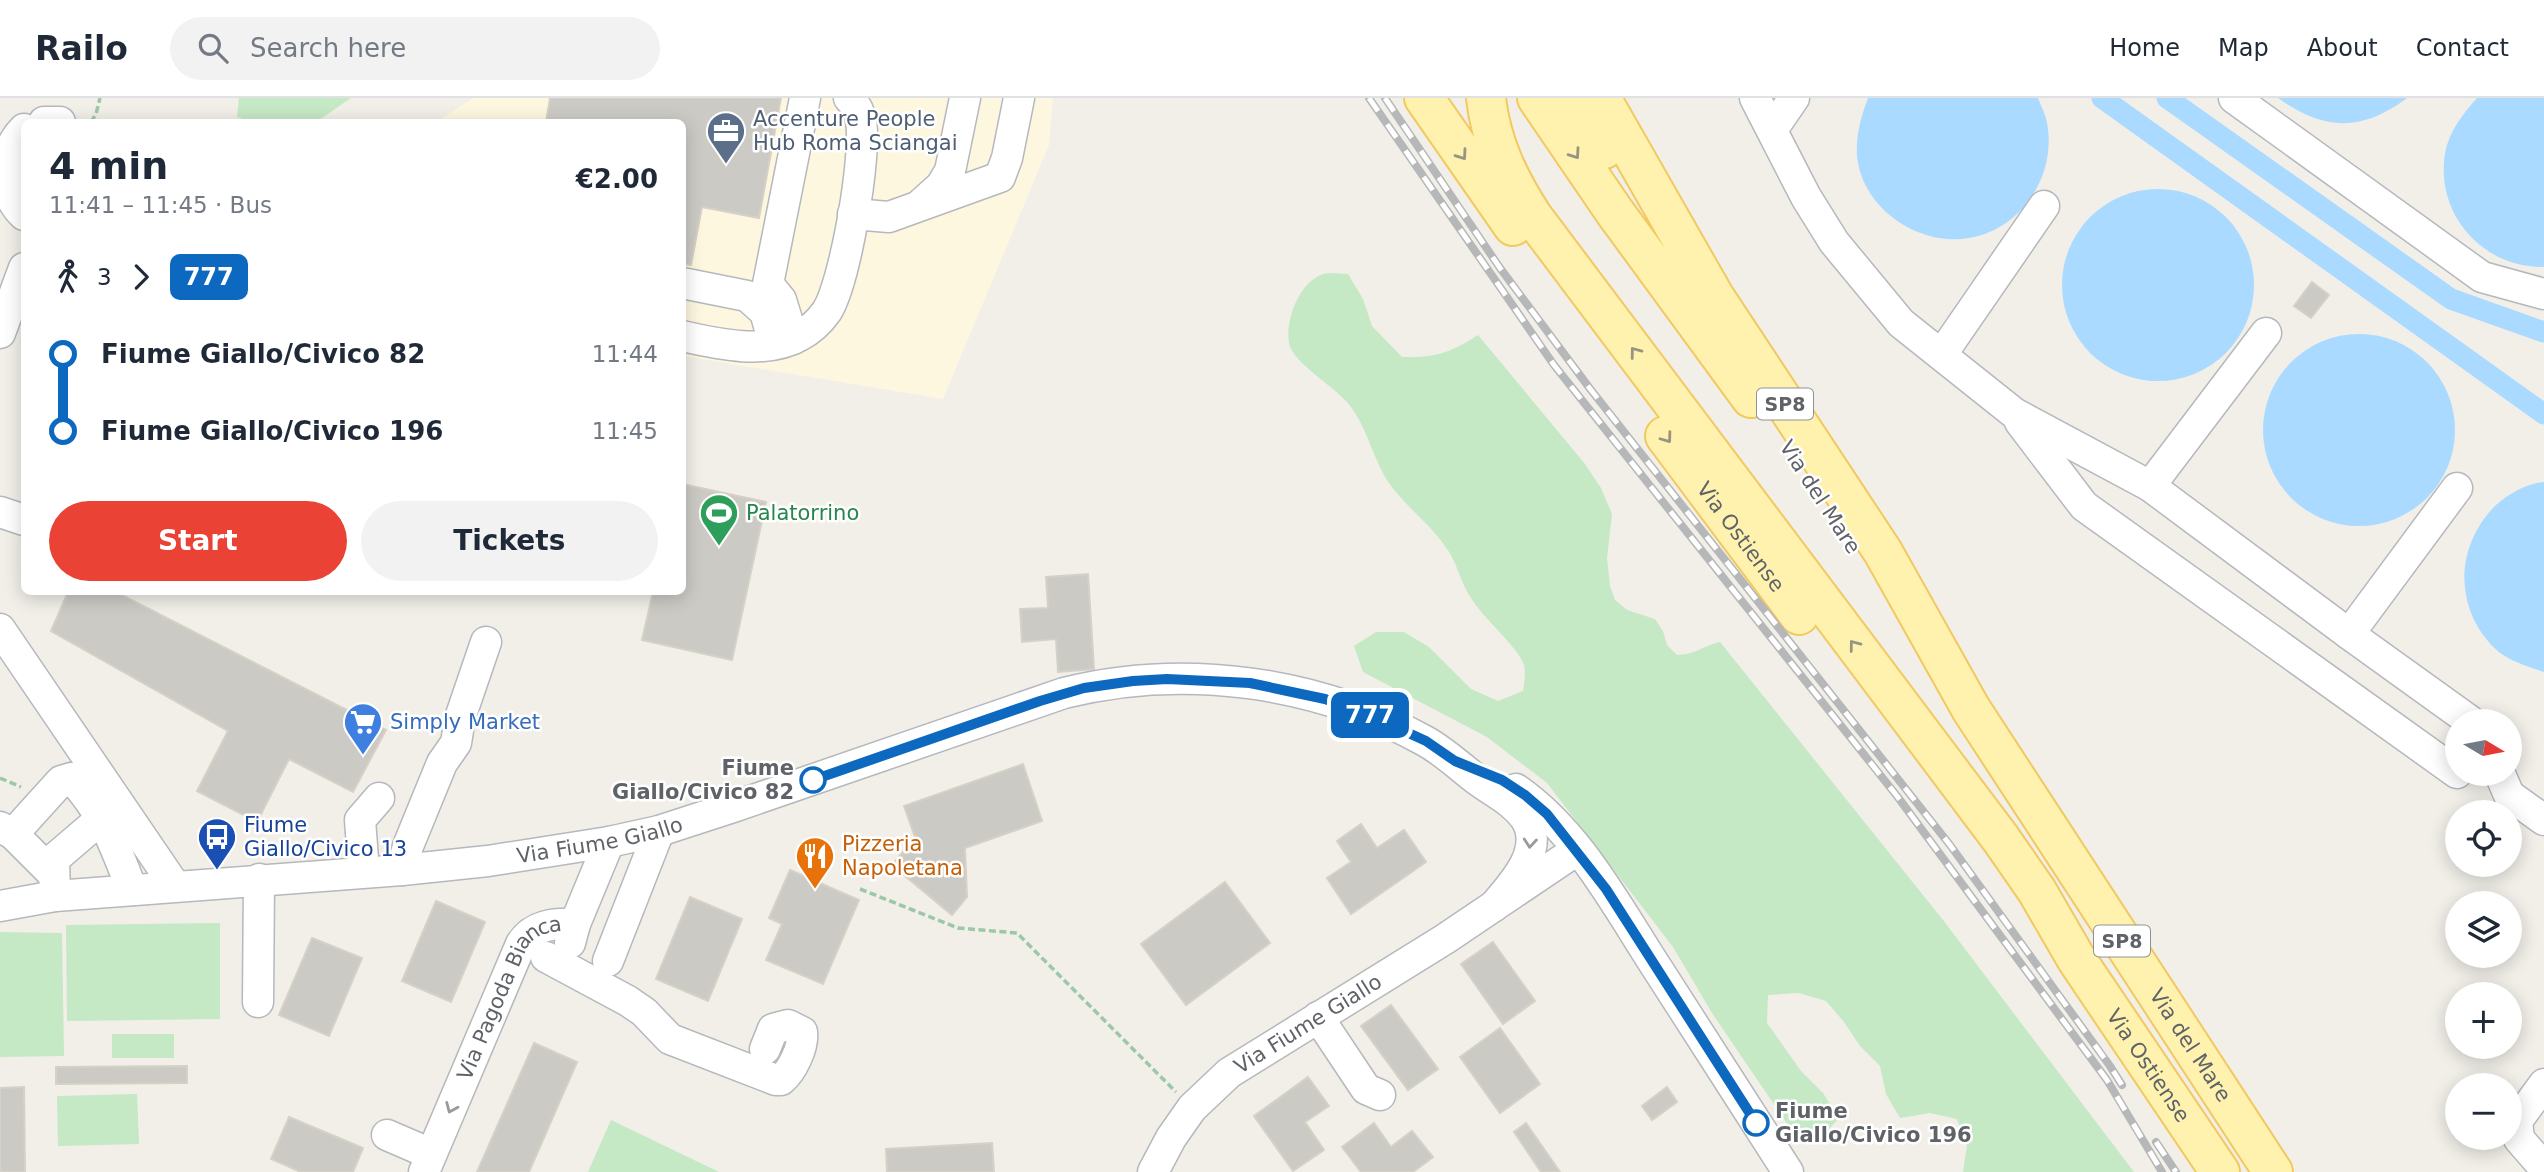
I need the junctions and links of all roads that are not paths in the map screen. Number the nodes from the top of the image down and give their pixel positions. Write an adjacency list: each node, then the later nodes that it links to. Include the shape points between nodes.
1 (805, 98): 26 (street, via 768,284 780,300)
2 (849, 98): 19 (street, via 862,129)
3 (965, 98): 16 (street, via 946,180)
4 (1019, 98): 16 (street, via 1000,177)
5 (1424, 98): 61 (main road, Via Ostiense, one-way to 61, via 1743,542)
6 (1486, 98): 61 (main road, Via Ostiense, one-way to 6, via 2001,839 1524,204 1494,140)
7 (1536, 98): 30 (main road, one-way to 30)
8 (1571, 98): 30 (main road, Via del Mare / SP8)
9 (1601, 98): 28 (main road, Via del Mare / SP8, via 1714,296)
10 (1624, 98): 28 (main road)
11 (1755, 98): 14 (street)
12 (1794, 98): 14 (street)
13 (2234, 98): 22 (street, via 2482,277)
14 (1772, 130): 27 (street, via 1834,242 1901,323)
15 (21, 132): 18 (street, via 3,155 0,171 9,202)
16 (921, 204): 19 (street, via 889,217)
17 (2044, 206): 27 (street)
18 (21, 212)
19 (853, 214): 26 (street, via 827,311 807,331)
20 (21, 276): 24 (street)
21 (686, 285): 26 (street, via 747,296 765,312)
22 (2544, 294)
23 (2266, 333): 31 (street)
24 (0, 334)
25 (686, 337): 26 (street, via 737,347)
26 (784, 341)
27 (1942, 354): 29 (street)
28 (1789, 410): 38 (main road, Via del Mare / SP8, via 1883,552)
29 (2014, 413): 31 (street); 41 (street, via 2084,506)
30 (1793, 456): 38 (main road, Via del Mare / SP8, via 1899,617)
31 (2150, 486): 36 (street)
32 (2457, 488): 36 (street)
33 (0, 512): 34 (street)
34 (21, 519)
35 (0, 629): 54 (street)
36 (2349, 635): 39 (street)
37 (486, 642): 50 (street, via 456,743 442,763)
38 (1971, 709): 74 (main road, Via del Mare / SP8)
39 (2453, 709)
40 (1455, 761): 47 (street, Via Fiume Giallo, via 1390,723 1308,695 1216,680 1133,681 1084,688 1016,708); 49 (street, Via Fiume Giallo, via 1525,795); 57 (street, Via Fiume Giallo, one-way to 57, via 1513,806 1531,830 1524,869)
41 (2445, 764)
42 (2506, 786): 45 (street)
43 (379, 798): 51 (street, via 360,820)
44 (103, 818): 46 (street, via 71,778 61,781); 53 (street, via 54,859); 55 (street)
45 (2544, 820)
46 (7, 831): 53 (street)
47 (659, 831): 48 (street, Via Fiume Giallo); 62 (street)
48 (609, 842): 50 (street, Via Fiume Giallo, via 488,862); 58 (street, Via Pagoda Bianca)
49 (1577, 850): 57 (street, Via Fiume Giallo); 72 (street, Via Fiume Giallo)
50 (402, 870): 51 (street, Via Fiume Giallo)
51 (364, 872): 52 (street, Via Fiume Giallo)
52 (259, 879): 54 (street, Via Fiume Giallo); 63 (street)
53 (54, 884): 55 (street, Via Fiume Giallo); 56 (street, Via Fiume Giallo)
54 (175, 887): 55 (street, Via Fiume Giallo)
55 (132, 890)
56 (0, 906)
57 (1494, 906): 64 (street, Via Fiume Giallo)
58 (575, 924): 59 (street, Via Pagoda Bianca, via 534,930); 60 (street, via 563,952)
59 (517, 951): 60 (street); 70 (street, Via Pagoda Bianca, one-way to 70)
60 (546, 957): 65 (street, via 645,1012 670,1039 776,1080 787,1075 803,1041 802,1032 788,1025 773,1029)
61 (2077, 960): 73 (main road, Via Ostiense)
62 (608, 961)
63 (258, 1002)
64 (1318, 1017): 67 (street, via 1366,1090); 71 (street, Via Fiume Giallo, via 1229,1073 1192,1108)
65 (765, 1049)
66 (2544, 1084): 69 (street, via 2517,1121 2519,1139)
67 (1380, 1095)
68 (387, 1135): 70 (street)
69 (2543, 1162)
70 (427, 1163)
71 (1153, 1172)
72 (1788, 1172)
73 (2220, 1172)
74 (2273, 1172)

